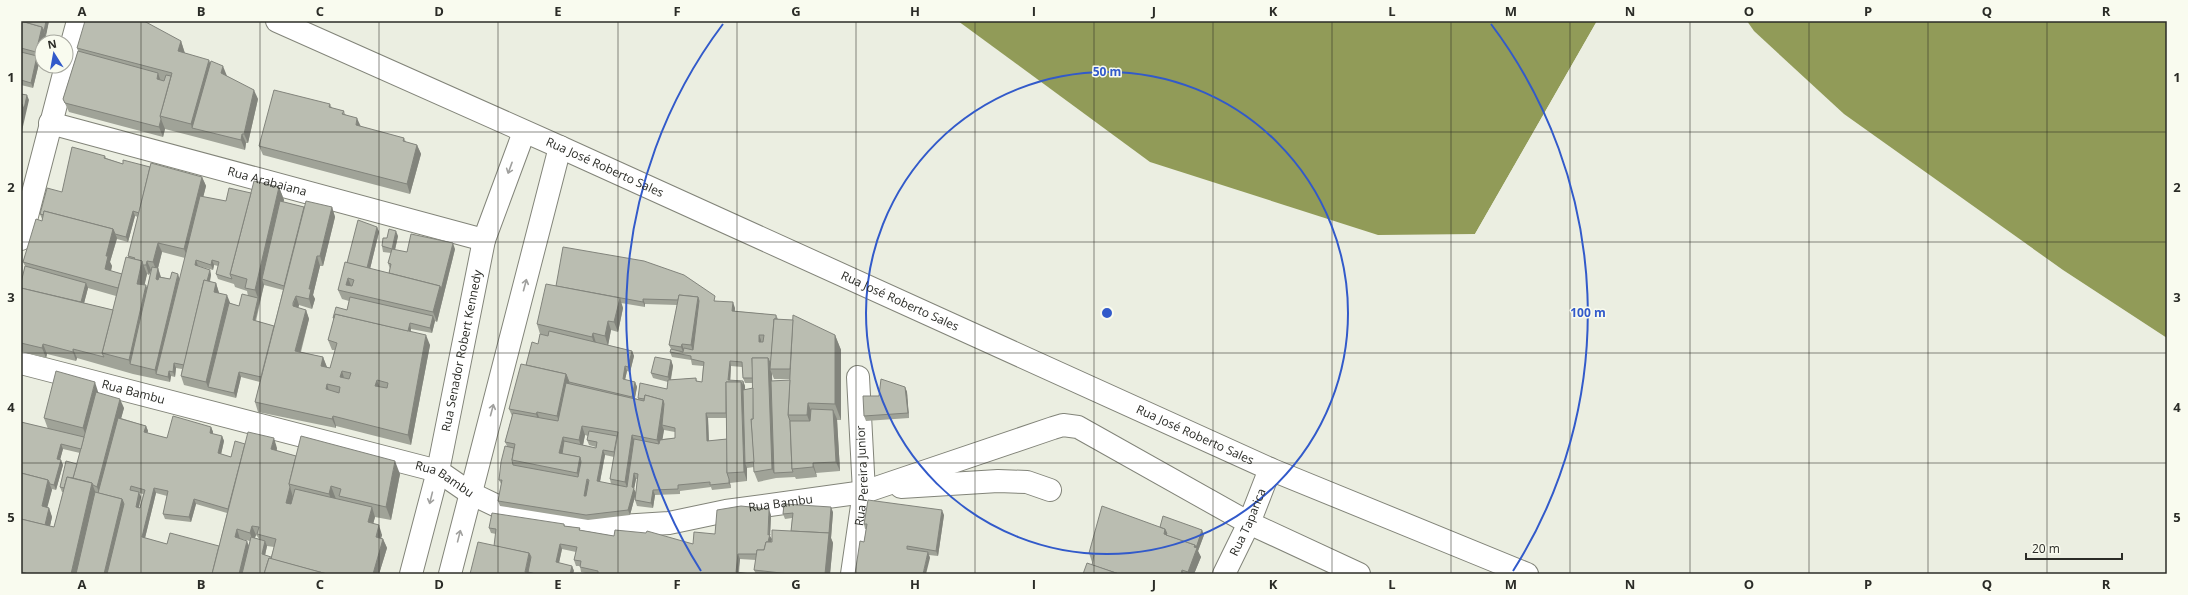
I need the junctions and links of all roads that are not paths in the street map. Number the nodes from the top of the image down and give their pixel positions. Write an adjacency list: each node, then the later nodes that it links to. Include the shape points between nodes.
1 (78, 21): 3 (street)
2 (277, 21): 6 (street, Rua José Roberto Sales)
3 (74, 36)
4 (64, 74): 5 (street)
5 (50, 123): 8 (street); 9 (street, Rua Arabaiana)
6 (524, 132): 7 (street, Rua José Roberto Sales); 9 (street, Rua Senador Robert Kennedy, one-way to 9)
7 (560, 147): 12 (street, Rua José Roberto Sales); 16 (street, one-way to 7)
8 (21, 239)
9 (484, 240): 13 (street, Rua Senador Robert Kennedy)
10 (21, 362): 13 (street, Rua Bambu)
11 (858, 377): 14 (street, Rua Pereira Junior)
12 (1270, 469): 17 (street, Rua Taparica); 23 (street, Rua José Roberto Sales)
13 (438, 471): 16 (street, Rua Bambu); 18 (street, Rua Senador Robert Kennedy, one-way to 18)
14 (868, 490): 15 (street, Rua Bambu, via 998,481 1027,482); 16 (street, Rua Bambu, via 669,523 605,527 518,516); 17 (street, Rua Bambu, via 1063,425 1078,427); 20 (street, Rua Pereira Junior)
15 (1050, 490)
16 (470, 493): 19 (street, one-way to 16)
17 (1249, 523): 21 (street, Rua Taparica); 22 (street)
18 (411, 574)
19 (450, 574)
20 (852, 574)
21 (1224, 574)
22 (1359, 574)
23 (1527, 574)

